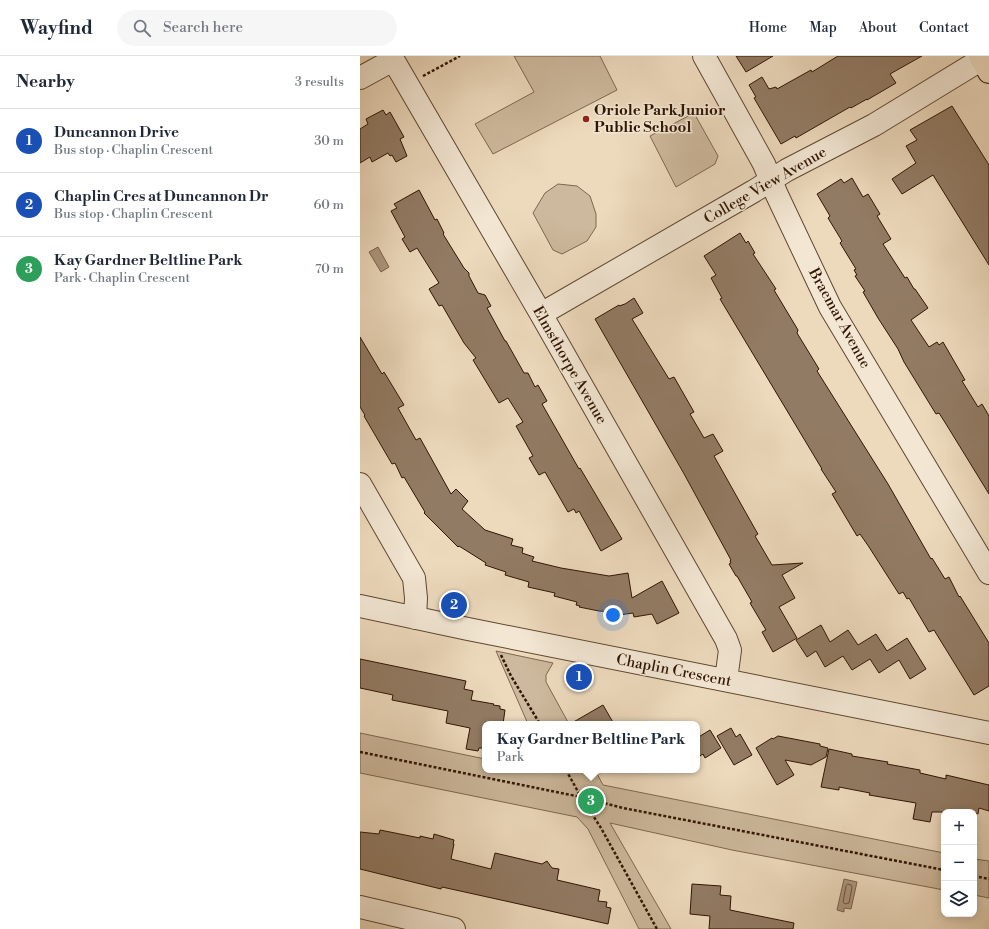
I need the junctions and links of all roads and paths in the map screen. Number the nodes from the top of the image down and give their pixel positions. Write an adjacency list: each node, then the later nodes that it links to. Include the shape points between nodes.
1 (460, 56): 6 (path)
2 (704, 56): 7 (street, Braemar Avenue)
3 (392, 58): 5 (street); 6 (street, Elmsthorpe Avenue)
4 (984, 61): 7 (street, College View Avenue, via 874,125)
5 (360, 78)
6 (407, 85): 8 (street, Elmsthorpe Avenue)
7 (771, 180): 8 (street, College View Avenue); 10 (street, Braemar Avenue, via 830,307)
8 (542, 314): 14 (street, Elmsthorpe Avenue, via 726,639 730,650)
9 (360, 484): 12 (street, via 414,578)
10 (989, 573)
11 (360, 606): 12 (street, Chaplin Crescent)
12 (415, 618): 13 (street, Chaplin Crescent)
13 (502, 636): 14 (street, Chaplin Crescent); 15 (path, via 499,650 511,676)
14 (726, 680): 16 (street, Chaplin Crescent)
15 (538, 721)
16 (989, 733)
17 (360, 752): 19 (path)
18 (568, 773): 19 (path)
19 (581, 797): 20 (path, via 623,808); 25 (path)
20 (941, 869)
21 (977, 877): 22 (path)
22 (989, 879)
23 (360, 907): 24 (street)
24 (454, 929)
25 (657, 929)

